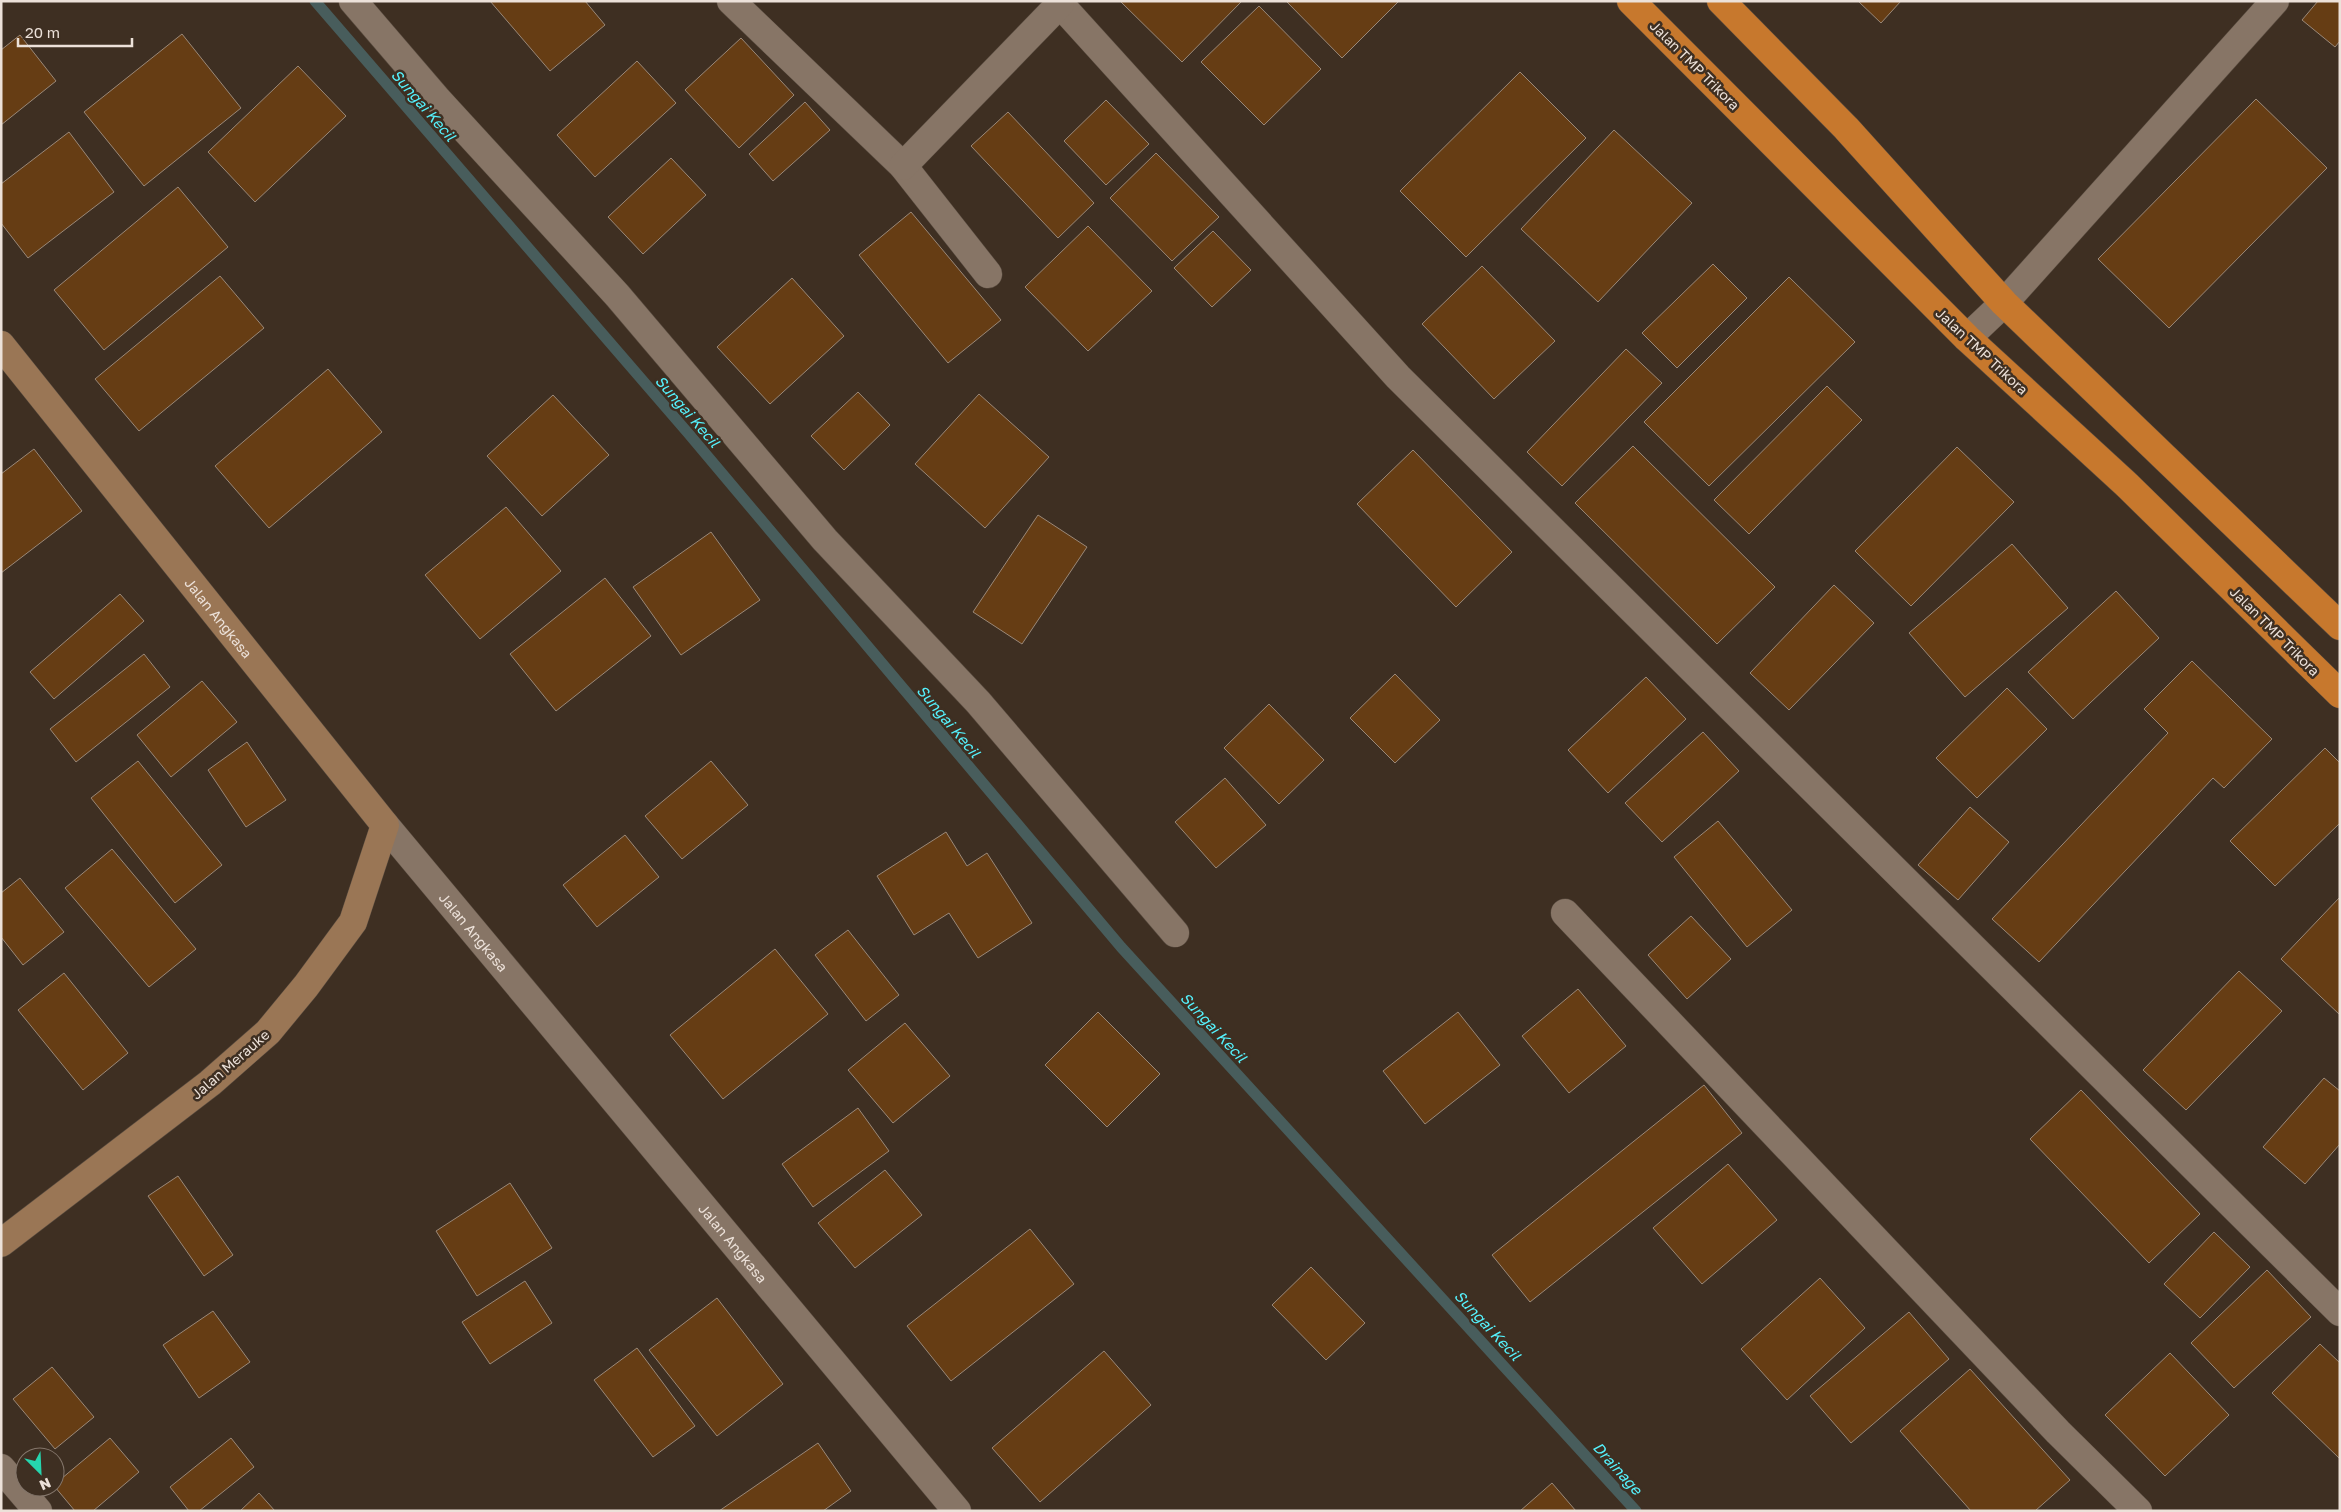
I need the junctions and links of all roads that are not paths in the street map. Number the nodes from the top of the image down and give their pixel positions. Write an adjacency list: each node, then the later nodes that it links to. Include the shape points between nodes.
1 (353, 1): 16 (street, via 438,100 617,296 825,540 978,702)
2 (731, 1): 7 (street)
3 (1631, 1): 10 (highway, Jalan TMP Trikora)
4 (1721, 1): 9 (highway, via 1846,128)
5 (2275, 1): 9 (street)
6 (1061, 3): 7 (street); 18 (street, via 1398,377)
7 (903, 166): 8 (street)
8 (988, 274)
9 (2004, 303): 10 (street); 12 (highway)
10 (1967, 338): 13 (highway, Jalan TMP Trikora, via 2127,484)
11 (1, 345): 14 (street, Jalan Angkasa)
12 (2340, 626)
13 (2340, 694)
14 (385, 825): 17 (street, Jalan Merauke, via 353,922 268,1032 210,1083); 21 (street, Jalan Angkasa)
15 (1565, 913): 22 (street, via 2058,1432)
16 (1174, 933)
17 (1, 1244)
18 (2340, 1312)
19 (1, 1468): 20 (street)
20 (38, 1511)
21 (957, 1511)
22 (2138, 1511)

